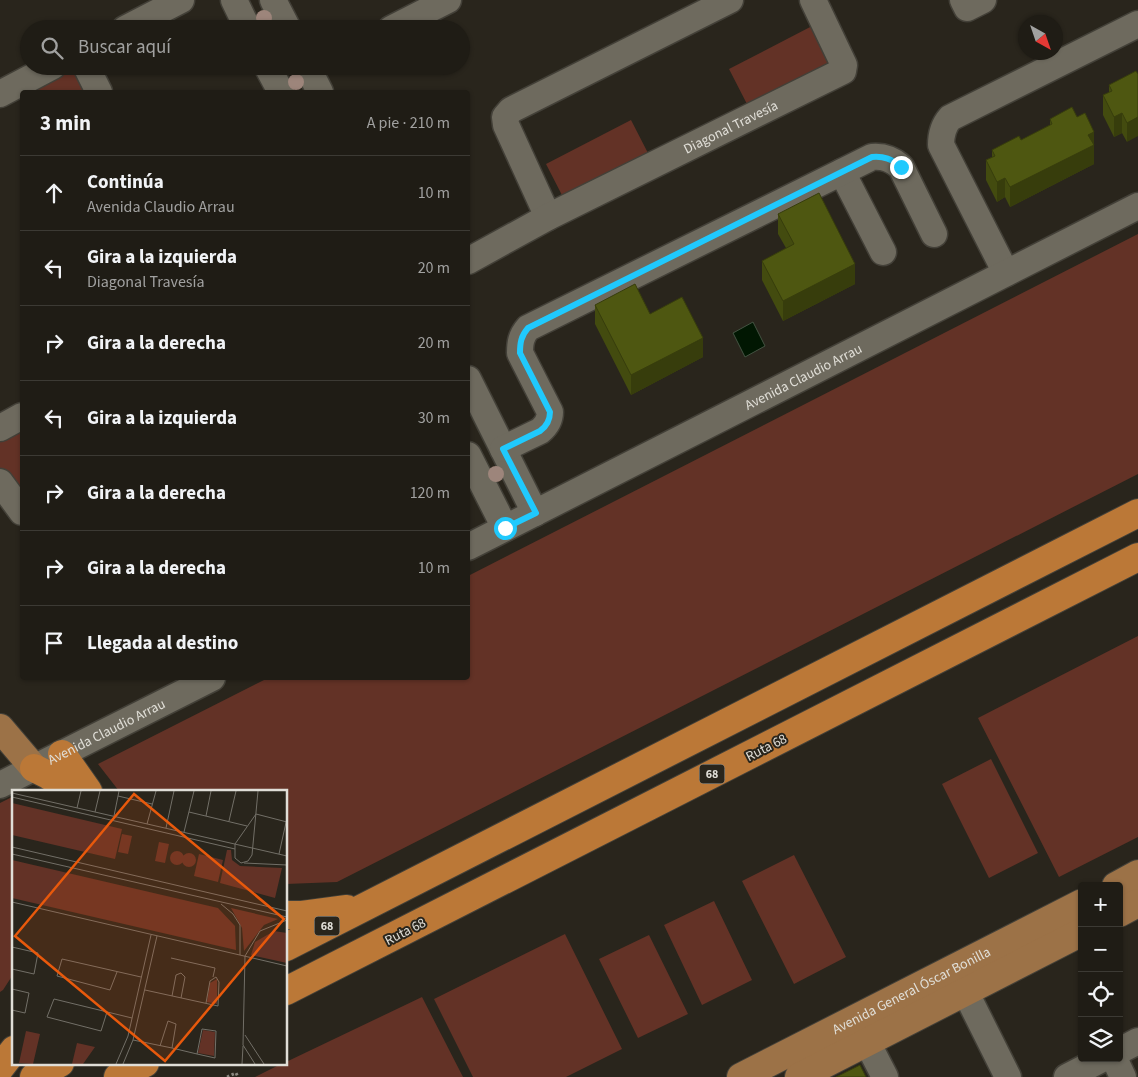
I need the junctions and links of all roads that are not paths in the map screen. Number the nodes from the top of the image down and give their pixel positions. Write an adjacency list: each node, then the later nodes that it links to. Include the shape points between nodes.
1 (181, 0): 9 (street)
2 (234, 0): 10 (street)
3 (273, 0): 11 (street)
4 (730, 0): 22 (street, via 511,110 505,117)
5 (813, 0): 22 (street, Diagonal Travesía, via 844,65 843,71)
6 (963, 0): 7 (street, via 967,8)
7 (983, 0)
8 (443, 1): 12 (street)
9 (142, 20)
10 (244, 20)
11 (283, 20)
12 (408, 20)
13 (1138, 24): 26 (street, via 945,123 942,145)
14 (39, 75): 19 (street)
15 (91, 75): 17 (street)
16 (272, 75): 18 (street)
17 (99, 90)
18 (280, 90)
19 (13, 91)
20 (842, 172): 23 (street, via 872,157 895,161); 24 (street); 30 (street, via 528,328 521,338 520,353 550,417 540,431)
21 (1138, 206): 26 (street, Avenida Claudio Arrau)
22 (548, 217): 25 (street, Diagonal Travesía)
23 (934, 234)
24 (883, 252)
25 (470, 260)
26 (1006, 273): 34 (street, Avenida Claudio Arrau)
27 (470, 383): 30 (street)
28 (20, 417): 29 (street)
29 (0, 428)
30 (503, 449): 34 (street)
31 (470, 459): 36 (street)
32 (0, 482): 33 (street)
33 (20, 509)
34 (536, 513): 36 (street, Avenida Claudio Arrau)
35 (1138, 513): 49 (highway, 68)
36 (505, 528): 37 (street, Avenida Claudio Arrau)
37 (470, 546)
38 (1138, 557): 55 (highway, Ruta 68 / 68)
39 (208, 680): 41 (street, Avenida Claudio Arrau)
40 (0, 728): 42 (main road)
41 (62, 754): 42 (street, Avenida Claudio Arrau); 45 (highway)
42 (39, 779): 43 (street, Avenida Claudio Arrau); 44 (highway, via 48,774)
43 (0, 785)
44 (72, 790)
45 (87, 790)
46 (1138, 874): 47 (main road)
47 (1123, 882)
48 (1138, 903): 51 (main road)
49 (368, 905): 52 (highway); 54 (highway, 68)
50 (1078, 905): 68 (main road, Avenida General Óscar Bonilla)
51 (1123, 911)
52 (288, 915)
53 (1078, 934): 56 (main road, Avenida General Óscar Bonilla)
54 (288, 946)
55 (288, 990)
56 (965, 992): 58 (main road, Avenida General Óscar Bonilla); 71 (street)
57 (1138, 1041): 59 (street)
58 (867, 1042): 69 (main road, Avenida General Óscar Bonilla); 70 (street)
59 (1123, 1049)
60 (12, 1053): 65 (highway)
61 (1096, 1062): 72 (street)
62 (1116, 1062): 73 (street)
63 (58, 1064): 66 (highway)
64 (143, 1064): 67 (highway)
65 (0, 1068)
66 (34, 1077)
67 (118, 1077)
68 (741, 1077)
69 (798, 1077)
70 (884, 1077)
71 (1008, 1077)
72 (1068, 1077)
73 (1123, 1077)

